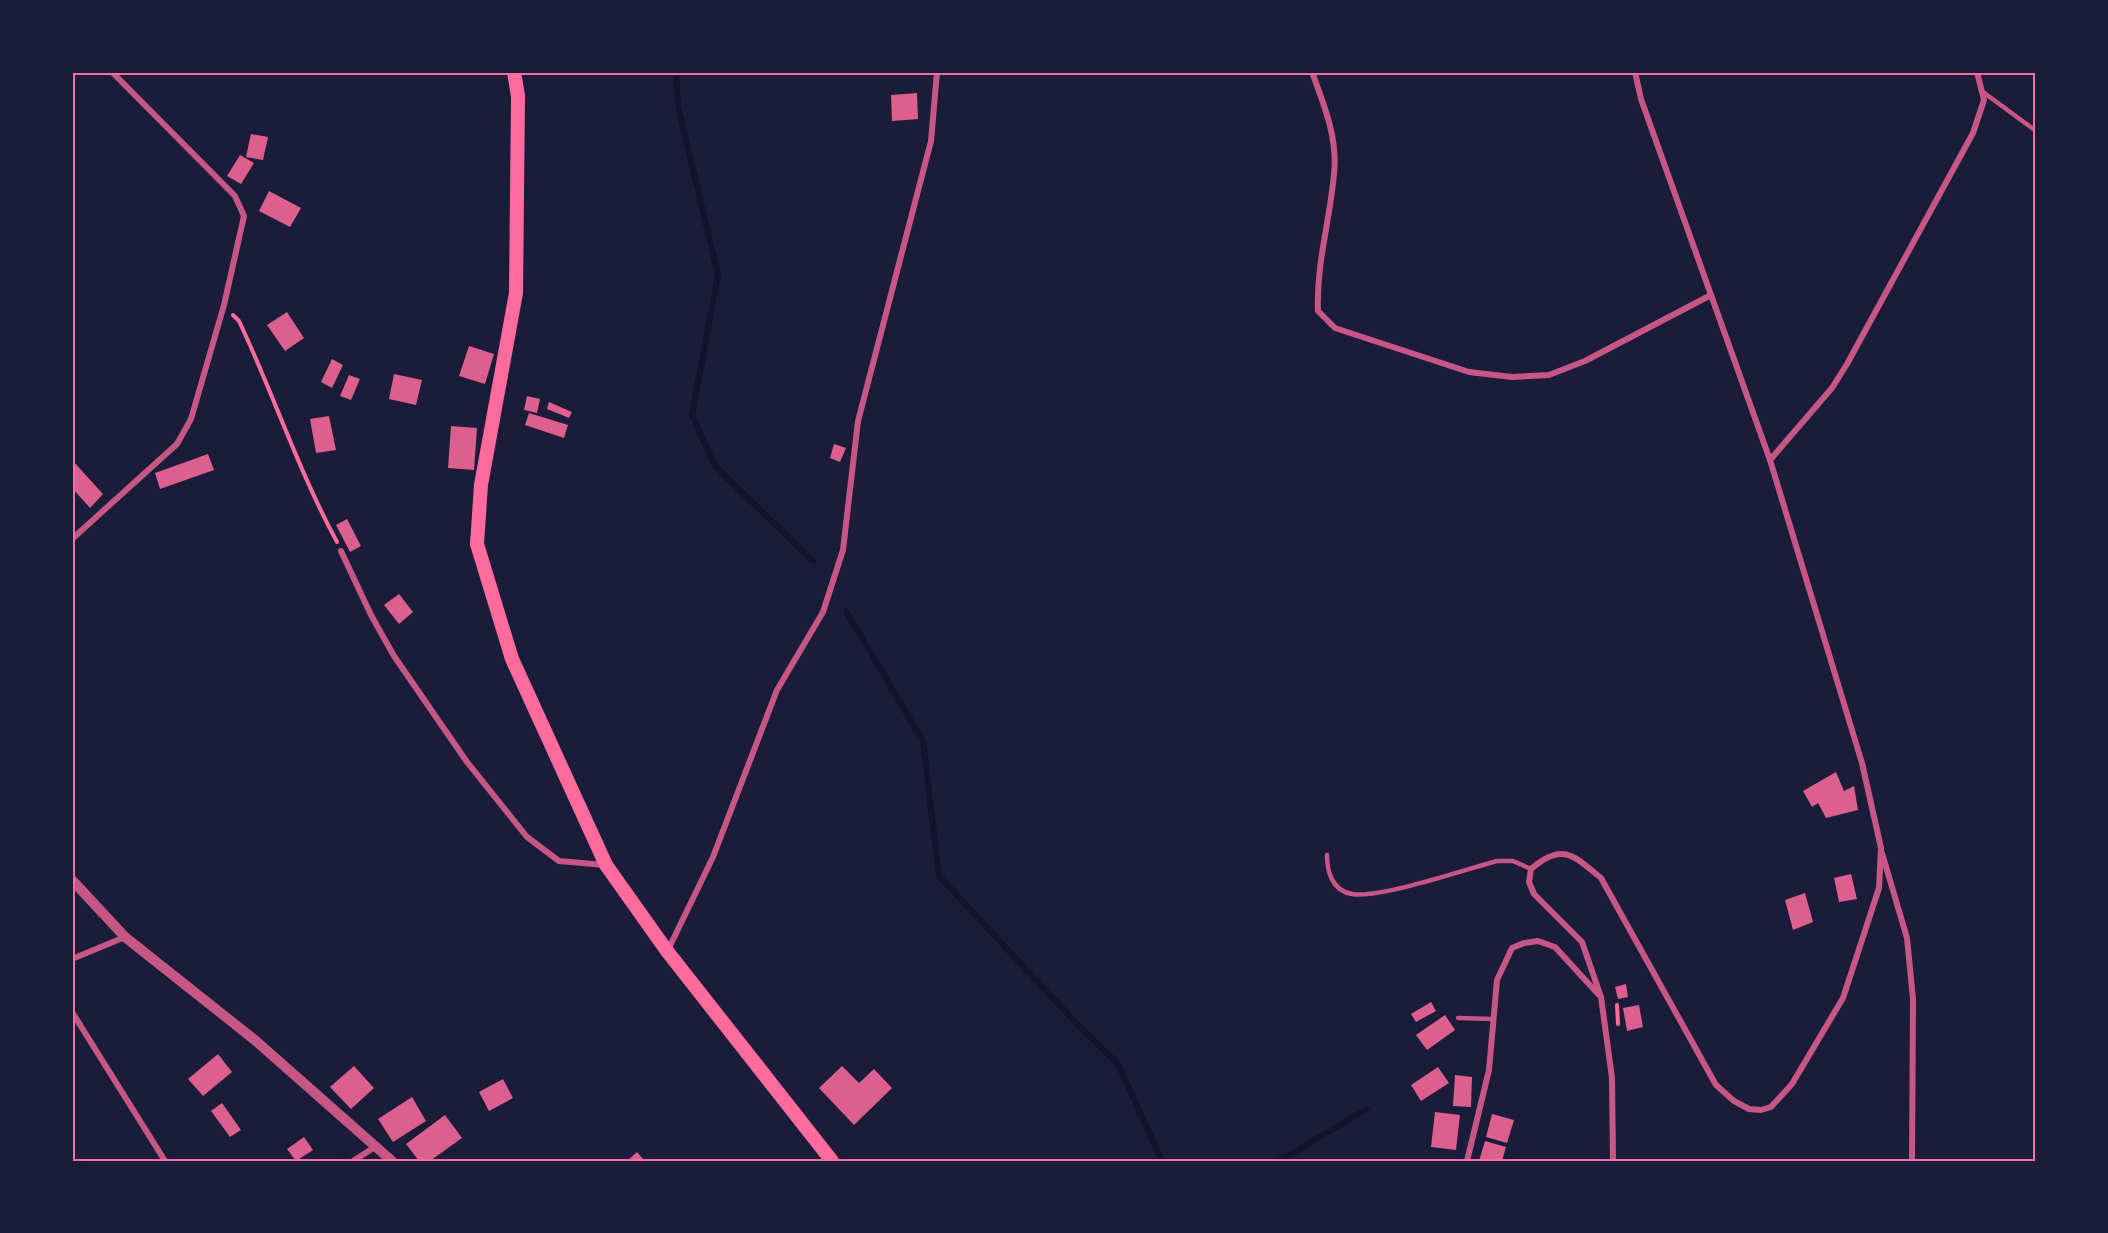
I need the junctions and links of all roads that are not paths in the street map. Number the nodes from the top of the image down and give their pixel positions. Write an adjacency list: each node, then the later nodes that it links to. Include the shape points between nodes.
1 (112, 72): 11 (street, via 236,196 244,216 224,305 191,419 177,444)
2 (514, 72): 15 (main road, via 518,96 516,293 481,485 477,544 512,659)
3 (937, 72): 19 (street, via 931,141 858,421 839,560 823,612 777,690 713,857)
4 (1312, 72): 9 (street, via 1331,123 1335,172 1317,287 1318,311 1335,328 1469,372 1512,377 1549,375 1585,361)
5 (1635, 72): 9 (street, via 1641,99)
6 (1977, 72): 7 (street)
7 (1983, 92): 8 (lane); 10 (street, via 1983,108 1973,133 1847,364 1832,388)
8 (2036, 131)
9 (1711, 295): 10 (street)
10 (1770, 460): 13 (street, via 1862,763)
11 (72, 539)
12 (341, 551): 15 (street, via 394,656 467,762 527,837 559,861)
13 (1881, 848): 16 (street, via 1879,888 1843,999 1792,1084 1771,1107 1761,1110 1734,1101 1716,1085 1601,878 1574,856 1556,852); 32 (street, via 1908,948 1913,999)
14 (1327, 855): 16 (lane, via 1327,873 1337,886 1351,894 1386,890 1497,861 1513,861)
15 (606, 865): 19 (main road)
16 (1531, 869): 21 (street, via 1529,882 1534,894 1582,942)
17 (72, 880): 18 (street)
18 (125, 937): 20 (street); 25 (street, via 256,1041)
19 (667, 951): 29 (main road)
20 (72, 959)
21 (1601, 997): 24 (street, via 1555,947 1538,941 1524,943 1512,948 1497,980); 31 (street, via 1612,1078)
22 (72, 1012): 26 (street)
23 (1458, 1018): 24 (lane)
24 (1493, 1019): 30 (street, via 1489,1071)
25 (375, 1147): 27 (street); 28 (street)
26 (165, 1161)
27 (353, 1161)
28 (392, 1161)
29 (832, 1161)
30 (1467, 1161)
31 (1613, 1161)
32 (1912, 1161)

